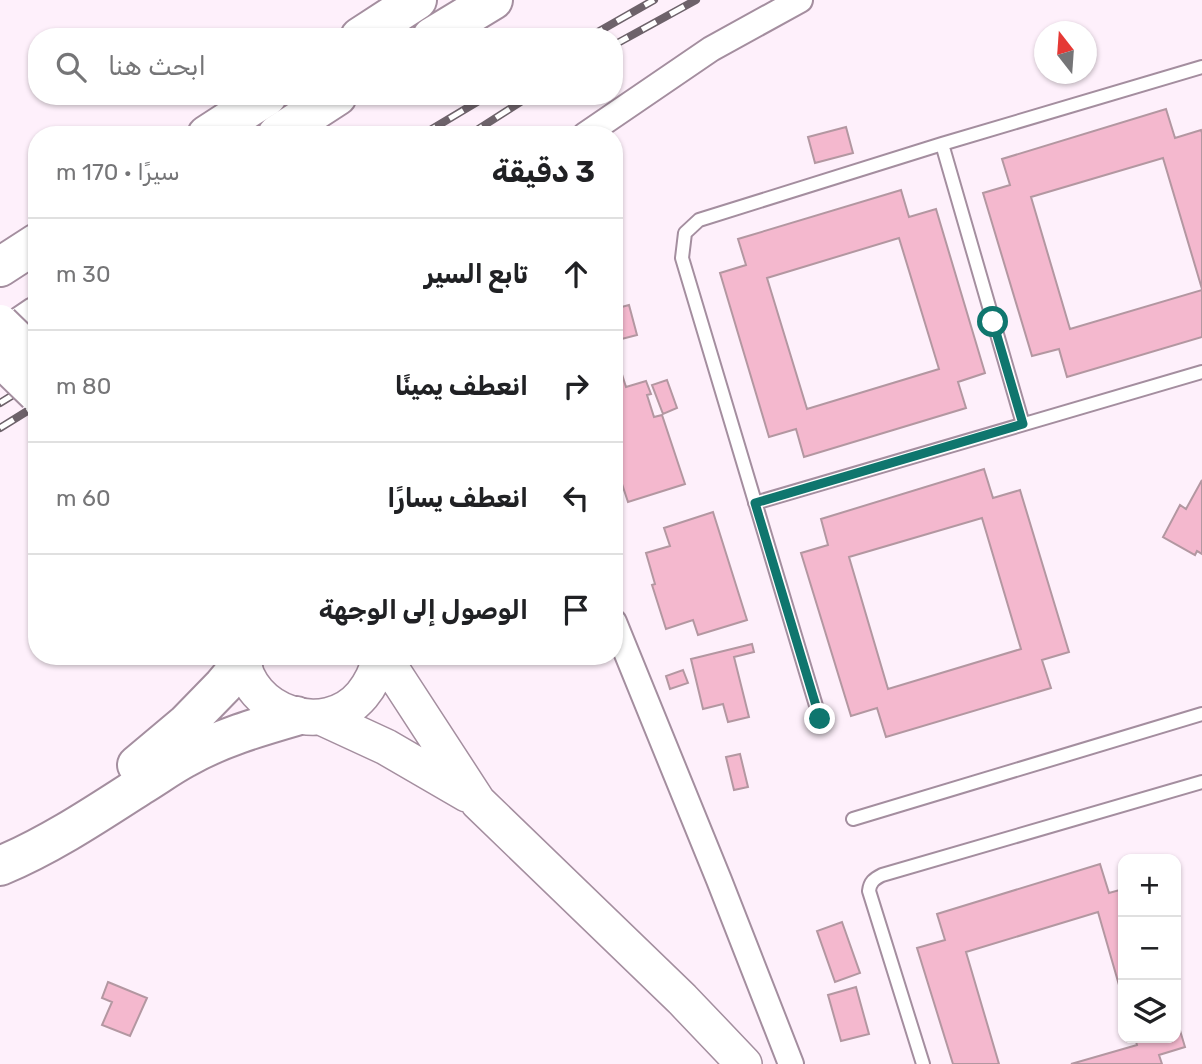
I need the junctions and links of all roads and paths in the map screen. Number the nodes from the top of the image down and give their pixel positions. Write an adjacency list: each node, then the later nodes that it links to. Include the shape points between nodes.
1 (417, 0): 4 (highway)
2 (493, 0): 5 (highway)
3 (800, 0): 13 (street, via 711,49)
4 (373, 28)
5 (447, 28)
6 (1202, 67): 14 (lane)
7 (253, 105): 10 (highway)
8 (323, 105): 11 (highway)
9 (343, 105): 12 (highway)
10 (221, 126)
11 (290, 126)
12 (318, 126)
13 (598, 126)
14 (942, 144): 26 (lane); 27 (lane, via 699,220 685,233 682,258)
15 (28, 249): 16 (highway)
16 (0, 267)
17 (28, 293): 18 (highway)
18 (0, 311)
19 (28, 322): 21 (highway)
20 (0, 324): 22 (highway, bridge)
21 (0, 341)
22 (28, 351)
23 (0, 357): 25 (highway, bridge)
24 (1202, 372): 26 (lane)
25 (28, 384)
26 (1023, 424): 27 (lane)
27 (755, 503): 35 (lane)
28 (623, 644): 42 (street)
29 (238, 665): 39 (highway, via 187,723 123,776 79,807)
30 (244, 665): 34 (street, via 254,689 272,706)
31 (379, 665): 34 (street, via 361,697 343,710)
32 (388, 665): 37 (street)
33 (1202, 714): 38 (lane)
34 (309, 716): 37 (street, via 386,747); 40 (highway, via 253,729 185,758 73,829)
35 (820, 719)
36 (1202, 782): 43 (lane, via 875,878 870,884 871,899)
37 (478, 802): 41 (street)
38 (853, 819)
39 (0, 848)
40 (0, 866)
41 (744, 1064)
42 (791, 1064)
43 (923, 1064)

